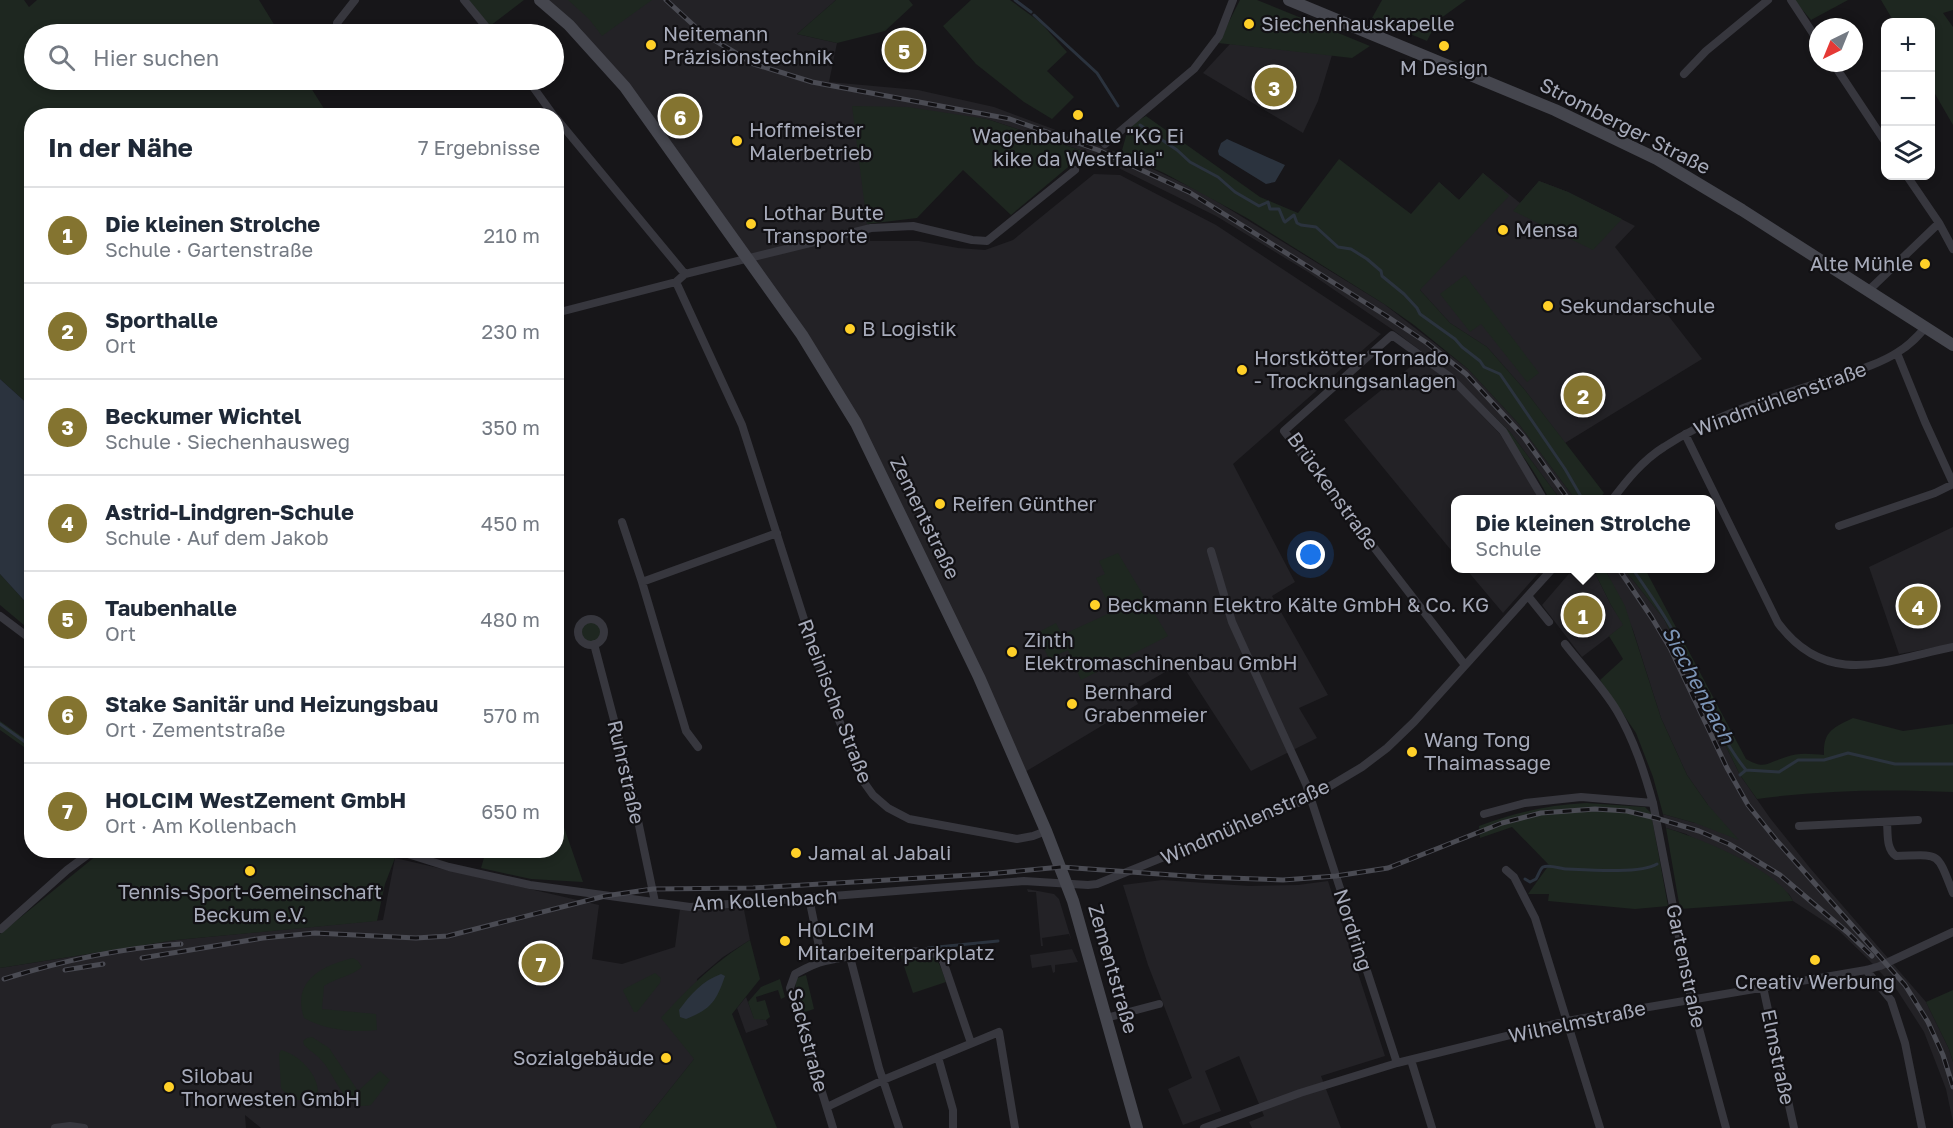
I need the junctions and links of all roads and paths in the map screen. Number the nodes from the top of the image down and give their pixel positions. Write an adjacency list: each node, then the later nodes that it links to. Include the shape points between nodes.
1 (355, 0): 8 (street)
2 (464, 0): 9 (street)
3 (540, 0): 22 (street, Zementstraße, via 576,32 625,87)
4 (1233, 0): 17 (street, via 1219,36 1194,69)
5 (1288, 0): 25 (street, Stromberger Straße, via 1555,110 1648,154)
6 (1768, 0): 12 (street)
7 (1791, 0): 10 (street)
8 (338, 24)
9 (484, 24)
10 (1809, 27)
11 (1839, 72): 16 (street)
12 (1683, 74)
13 (535, 90): 14 (street)
14 (548, 108)
15 (564, 134): 23 (street)
16 (1881, 135)
17 (1105, 144)
18 (1076, 170): 22 (street, via 987,241 913,226 871,228)
19 (1910, 180): 20 (street)
20 (1938, 223): 21 (street); 25 (street)
21 (1953, 249)
22 (745, 258): 23 (street); 55 (street, Zementstraße, via 801,335 856,423 953,621)
23 (685, 274): 24 (street)
24 (676, 282): 26 (street); 36 (street, Rheinische Straße, via 742,425)
25 (1868, 291): 27 (street, Stromberger Straße)
26 (564, 311)
27 (1926, 328): 28 (street, Stromberger Straße); 29 (street, Windmühlenstraße)
28 (1953, 345)
29 (1897, 353): 30 (street, Windmühlenstraße, via 1759,402); 31 (street)
30 (1685, 434): 33 (street, Windmühlenstraße, via 1642,465); 46 (street, via 1778,623 1797,645 1820,660 1853,665)
31 (1953, 483): 35 (street, via 1935,493)
32 (1541, 495): 47 (street, Brückenstraße, via 1503,431 1450,377 1392,335 1284,430)
33 (1616, 495)
34 (622, 522): 39 (street)
35 (1839, 526)
36 (777, 533): 39 (street); 55 (street, Rheinische Straße, via 824,682 869,790 888,808 909,819 1017,839)
37 (1211, 551): 49 (street, Nordring, via 1232,622)
38 (1549, 573): 40 (street, Windmühlenstraße)
39 (642, 582): 48 (street, via 686,731)
40 (1528, 596): 42 (street); 47 (street, Windmühlenstraße)
41 (0, 616): 43 (street)
42 (1549, 622)
43 (24, 634)
44 (594, 644): 62 (street, Ruhrstraße, via 628,773)
45 (1565, 644): 50 (street, Gartenstraße, via 1610,700 1629,733)
46 (1953, 647)
47 (1466, 665): 49 (street, Windmühlenstraße, via 1387,748)
48 (698, 747)
49 (1310, 798): 59 (street, Windmühlenstraße, via 1107,881); 76 (street, Nordring)
50 (1653, 803): 51 (street, via 1581,797 1525,803); 69 (street, Gartenstraße)
51 (1485, 814)
52 (1918, 820): 53 (street)
53 (1887, 822): 54 (street); 60 (street, via 1889,850 1896,856 1936,858)
54 (1799, 826)
55 (1046, 831): 59 (street, Zementstraße)
56 (83, 858): 63 (street)
57 (420, 858): 62 (street, Am Kollenbach, via 530,885)
58 (1506, 870): 72 (street, via 1514,877 1535,918)
59 (1068, 885): 61 (street, Am Kollenbach, via 1024,881); 71 (street, Zementstraße)
60 (1953, 893)
61 (809, 898): 62 (street, Am Kollenbach, via 690,907); 66 (street)
62 (655, 902)
63 (1, 929)
64 (1953, 932): 67 (street, Wilhelmstraße)
65 (850, 957): 66 (street, Sackstraße); 73 (street, Sackstraße, via 890,952 939,955); 77 (street)
66 (822, 961): 78 (street, Sackstraße, via 795,974 790,988)
67 (1866, 970): 68 (street, Wilhelmstraße); 91 (street, via 1891,1000 1905,1043)
68 (1763, 987): 69 (street, Wilhelmstraße); 90 (street, Elmstraße)
69 (1691, 999): 72 (street, Wilhelmstraße); 89 (street, Gartenstraße)
70 (1159, 1004): 71 (street)
71 (1106, 1018): 85 (street, Zementstraße)
72 (1568, 1021): 75 (street, Wilhelmstraße); 88 (street)
73 (971, 1043): 74 (street); 84 (street, via 999,1032)
74 (938, 1057): 77 (street); 83 (street, via 953,1110)
75 (1411, 1060): 76 (street, Wilhelmstraße); 87 (street)
76 (1397, 1063): 86 (street, Wilhelmstraße)
77 (882, 1080): 78 (street); 82 (street)
78 (826, 1107): 81 (street, Sackstraße)
79 (55, 1128): 80 (street)
80 (84, 1128)
81 (833, 1128)
82 (899, 1128)
83 (953, 1128)
84 (1016, 1128)
85 (1137, 1128)
86 (1204, 1128)
87 (1432, 1128)
88 (1600, 1128)
89 (1726, 1128)
90 (1794, 1128)
91 (1922, 1128)

